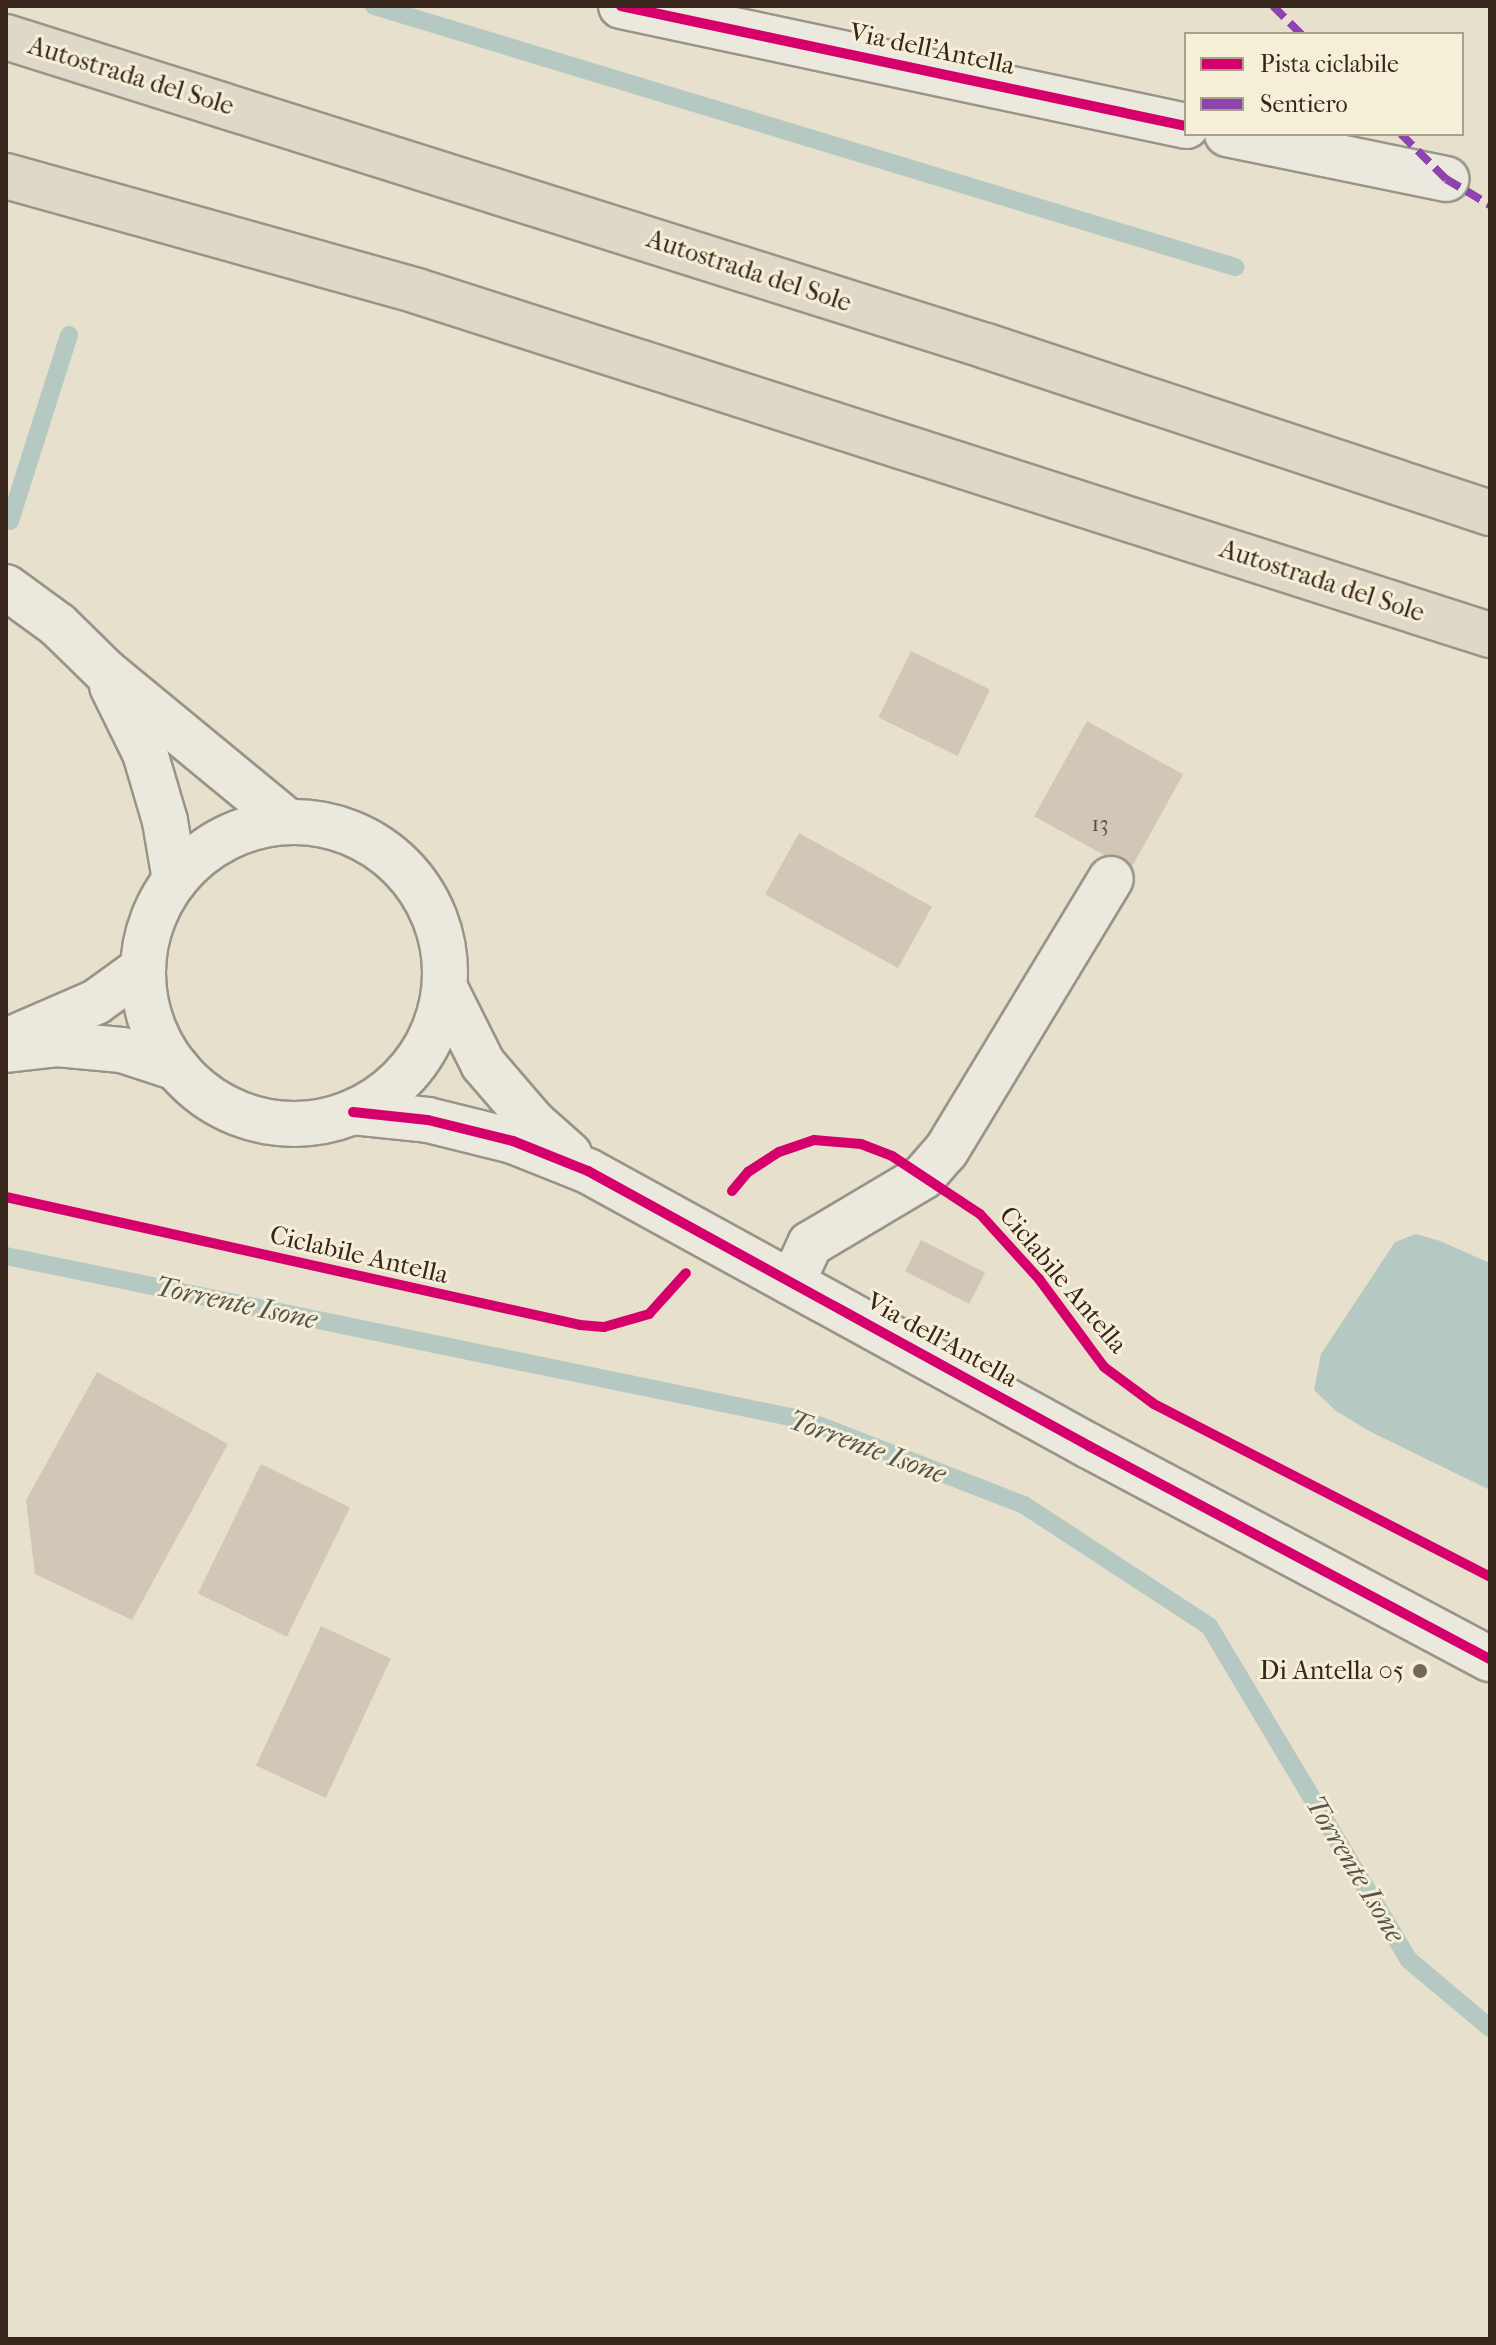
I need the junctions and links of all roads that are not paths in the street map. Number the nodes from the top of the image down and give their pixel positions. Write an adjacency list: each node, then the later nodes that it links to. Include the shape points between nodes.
1 (621, 6): 3 (street, Via dell'Antella)
2 (6, 37): 7 (highway, Autostrada del Sole, via 971,341)
3 (1184, 126)
4 (1237, 136): 6 (street)
5 (6, 176): 9 (highway, Autostrada del Sole, via 417,291)
6 (1446, 179)
7 (1490, 513)
8 (6, 587): 10 (street, via 58,625)
9 (1490, 635)
10 (106, 672): 11 (street); 13 (street, via 145,753)
11 (287, 821): 13 (street, Via dell'Antella, via 244,830 206,850); 15 (street, Via dell'Antella, via 331,825 371,842 404,870 430,904 443,945)
12 (1111, 879): 21 (street, via 946,1151 923,1177 810,1244)
13 (175, 880): 14 (street, Via dell'Antella, via 157,907)
14 (142, 969): 16 (street, via 96,1002); 18 (street, Via dell'Antella, via 157,1039)
15 (445, 988): 19 (street, Via dell'Antella, via 436,1027 416,1063 388,1091); 20 (street, Via dell'Antella, via 483,1064 534,1123)
16 (6, 1041)
17 (6, 1050): 18 (street, Via dell'Antella, via 57,1044 122,1050)
18 (177, 1068): 19 (street, Via dell'Antella, via 217,1102 277,1123 316,1123)
19 (353, 1112): 20 (street, Via dell'Antella, via 428,1120 513,1141)
20 (588, 1171): 21 (street, Via dell'Antella)
21 (792, 1283): 22 (street, Via dell'Antella)
22 (1490, 1659)

